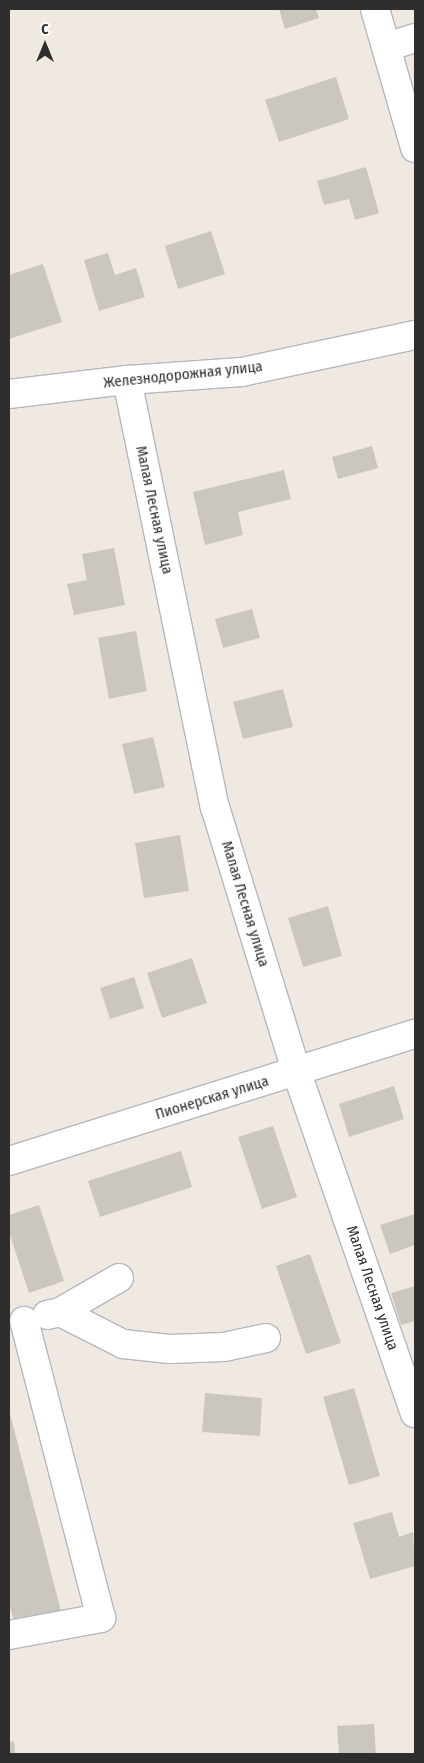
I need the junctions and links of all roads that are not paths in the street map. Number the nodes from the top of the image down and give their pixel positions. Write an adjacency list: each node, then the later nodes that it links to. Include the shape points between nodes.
1 (375, 9): 3 (street)
2 (415, 38): 3 (street)
3 (387, 47): 4 (street)
4 (415, 148)
5 (415, 335): 6 (street, Железнодорожная улица, via 242,372)
6 (127, 380): 7 (street, Железнодорожная улица); 9 (street, Малая Лесная улица, via 216,807)
7 (9, 394)
8 (415, 1034): 9 (street, Пионерская улица)
9 (297, 1072): 10 (street, Пионерская улица); 15 (street, Малая Лесная улица)
10 (9, 1161)
11 (119, 1278): 12 (street)
12 (60, 1312): 13 (street); 14 (street, via 124,1344 170,1350 224,1347)
13 (17, 1323): 16 (street, via 101,1618)
14 (266, 1338)
15 (415, 1413)
16 (9, 1635)

